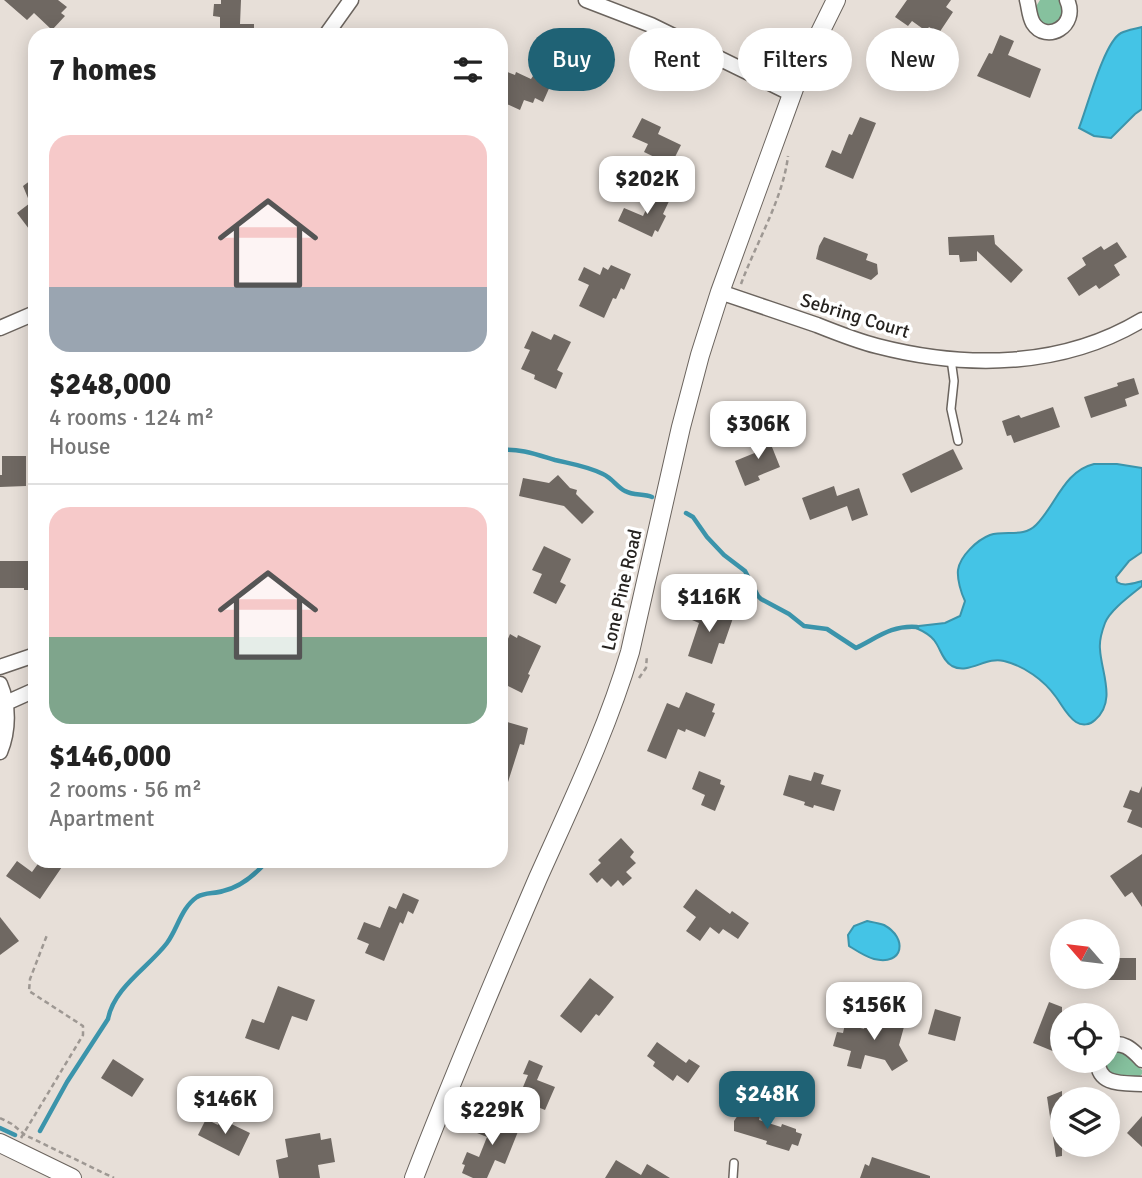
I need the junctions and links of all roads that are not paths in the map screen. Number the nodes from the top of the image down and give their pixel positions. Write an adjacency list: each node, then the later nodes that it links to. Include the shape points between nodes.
1 (351, 0): 6 (street)
2 (586, 0): 7 (street, via 651,25)
3 (836, 0): 7 (street, Lone Pine Road)
4 (1027, 0): 5 (street, via 1035,26 1053,31 1067,23)
5 (1067, 0)
6 (331, 28)
7 (792, 94): 8 (street, Lone Pine Road)
8 (720, 292): 12 (street, Sebring Court, via 876,346); 27 (street, Lone Pine Road, via 691,387 619,687)
9 (28, 316): 11 (street)
10 (1142, 320): 12 (street, Sebring Court, via 1064,352 1009,360)
11 (0, 328)
12 (951, 359): 13 (lane, via 951,409)
13 (958, 441)
14 (28, 657): 15 (street)
15 (0, 667)
16 (0, 684): 18 (street)
17 (28, 693): 18 (street)
18 (6, 703): 19 (street)
19 (0, 751)
20 (1120, 1045): 21 (street)
21 (1142, 1060)
22 (1099, 1073): 23 (street, via 1118,1082)
23 (1142, 1084)
24 (7, 1146): 26 (street)
25 (734, 1163): 28 (lane)
26 (72, 1178)
27 (414, 1178)
28 (733, 1178)

